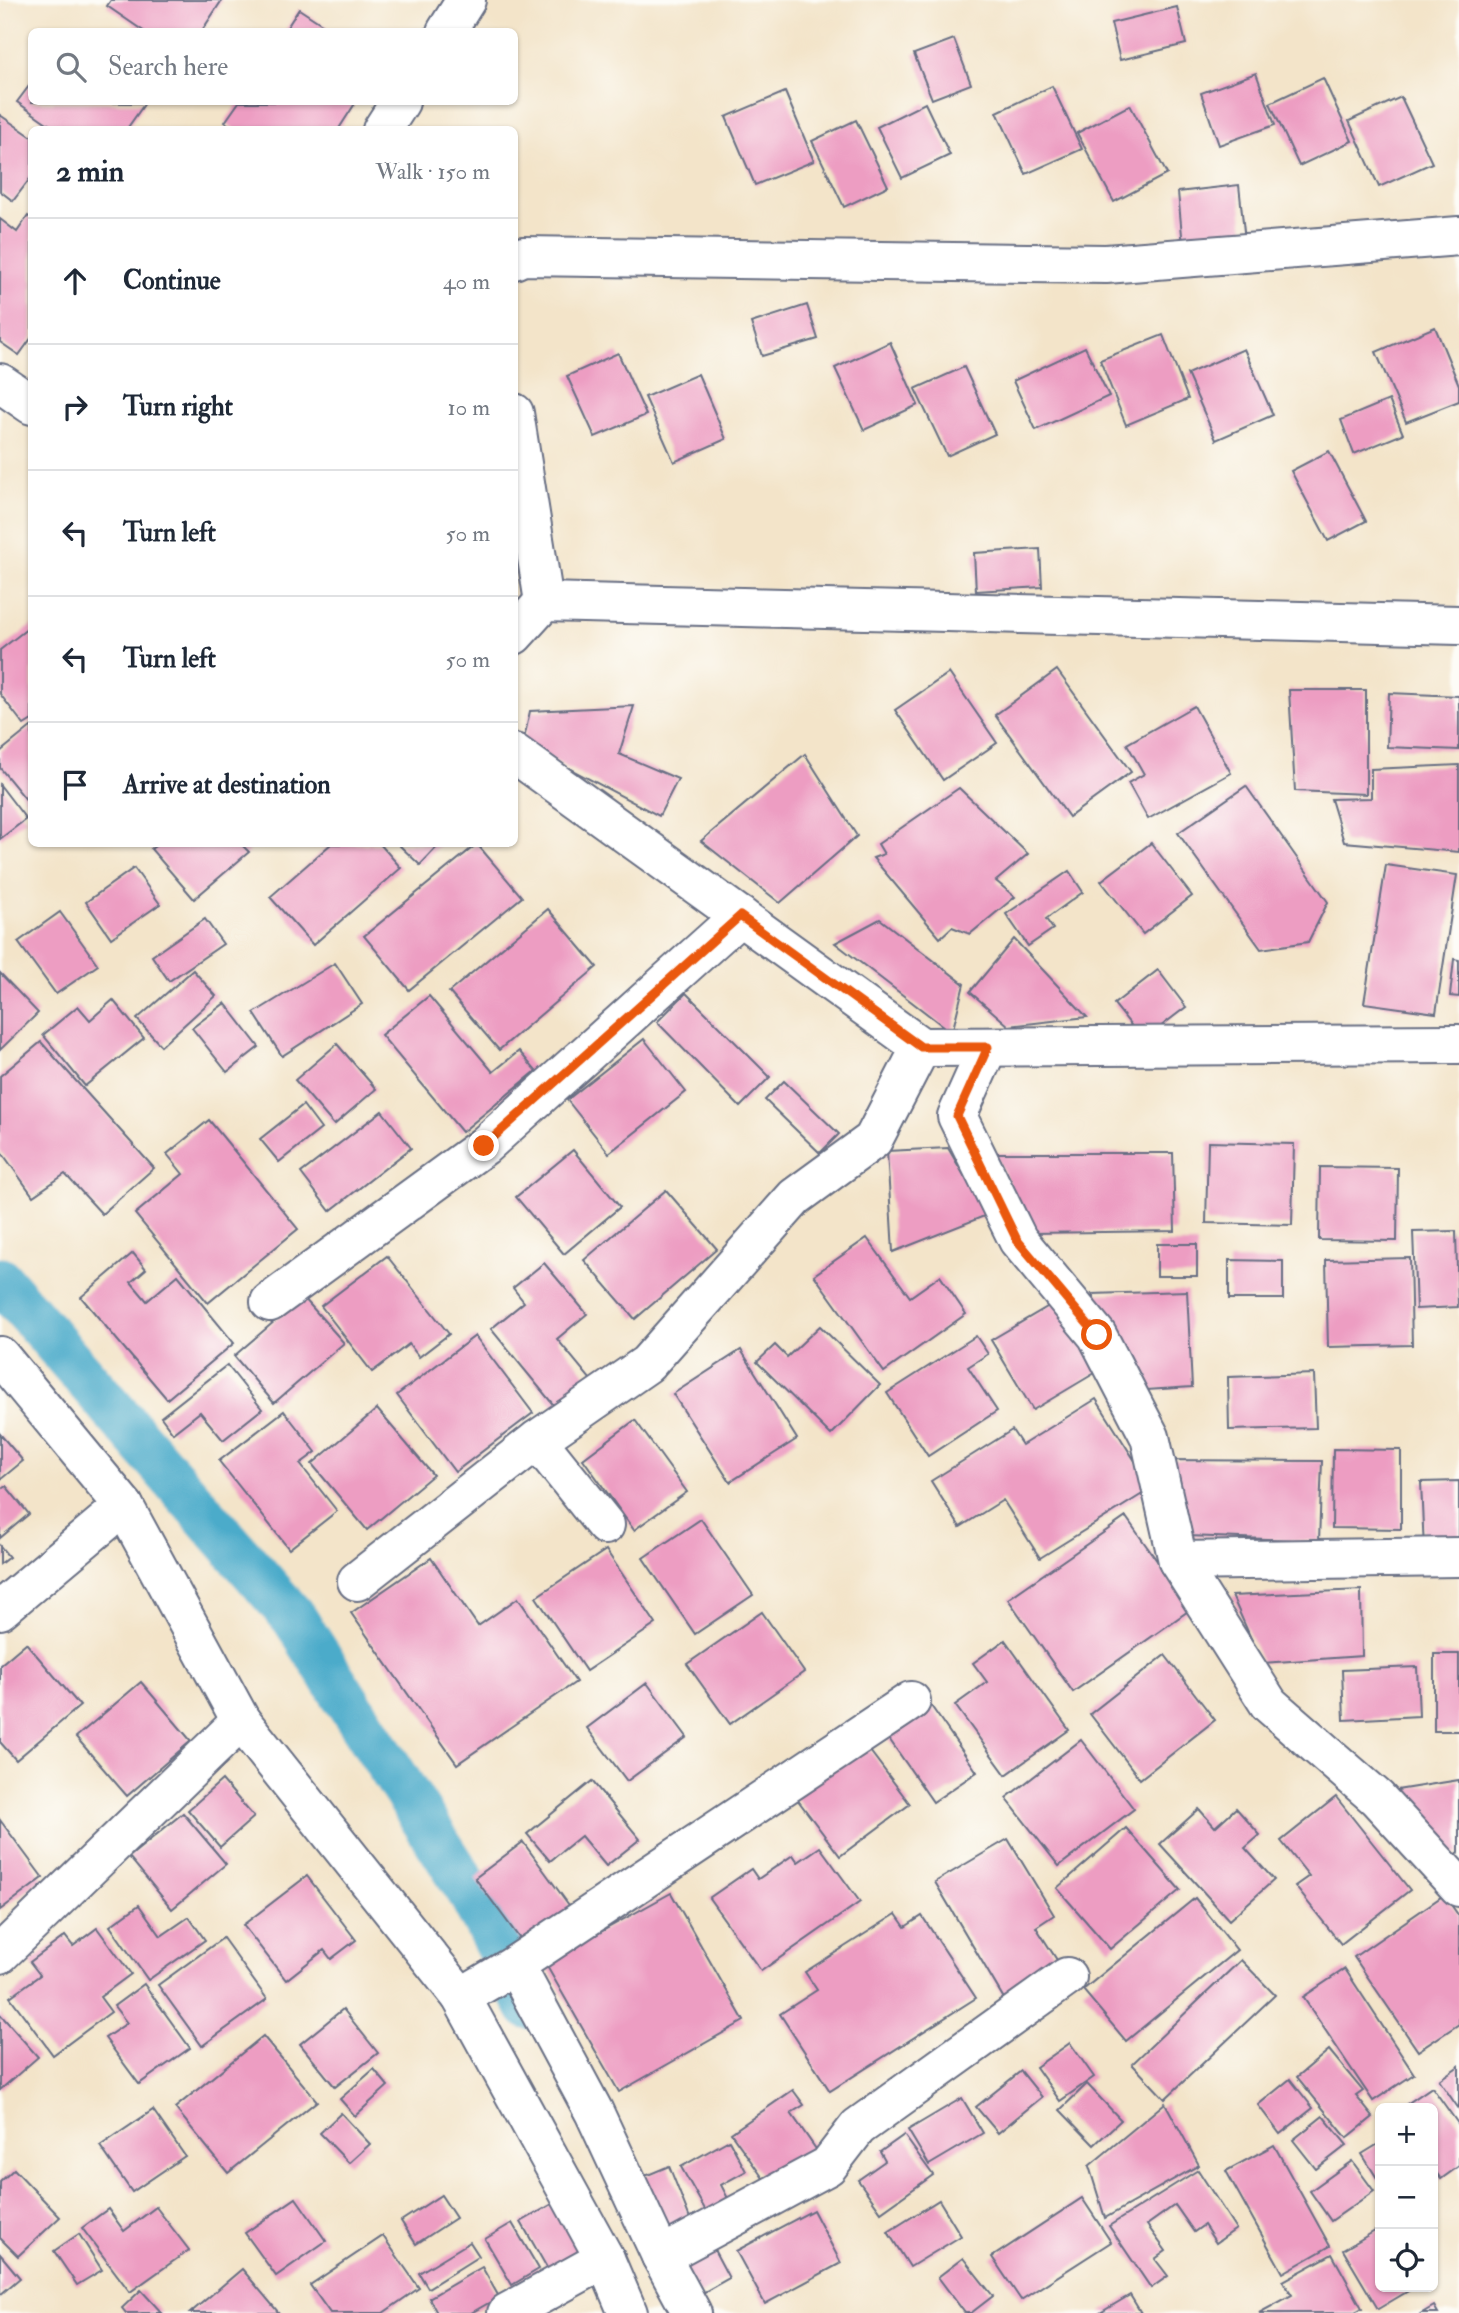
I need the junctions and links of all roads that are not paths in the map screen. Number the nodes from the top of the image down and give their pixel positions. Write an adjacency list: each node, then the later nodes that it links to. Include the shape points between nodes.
1 (466, 0): 2 (street)
2 (448, 28)
3 (398, 105): 4 (street)
4 (385, 126)
5 (1459, 236): 6 (street, via 1106,264)
6 (518, 258)
7 (0, 383): 8 (street)
8 (28, 402)
9 (518, 438): 10 (street)
10 (544, 602): 11 (street); 12 (street)
11 (1459, 625)
12 (518, 631)
13 (518, 756): 14 (street)
14 (740, 916): 16 (street); 18 (street, via 484,1146)
15 (1459, 1044): 17 (street)
16 (921, 1047): 17 (street); 20 (street, via 873,1140 795,1198 647,1364)
17 (988, 1047): 24 (street, via 957,1116 1017,1240 1097,1335 1150,1437)
18 (270, 1301)
19 (0, 1356): 21 (street)
20 (537, 1440): 22 (street); 25 (street)
21 (124, 1506): 26 (street); 28 (street)
22 (606, 1524)
23 (1459, 1557): 24 (street)
24 (1178, 1561): 29 (street, via 1269,1704 1377,1798)
25 (357, 1581)
26 (0, 1610)
27 (911, 1701): 31 (street)
28 (241, 1721): 30 (street); 33 (street)
29 (1459, 1887)
30 (0, 1954)
31 (514, 1965): 33 (street); 34 (street, via 594,2112)
32 (1068, 1977): 34 (street, via 859,2127 828,2166)
33 (460, 1997): 35 (street)
34 (661, 2256): 38 (street)
35 (606, 2259): 36 (street); 37 (street)
36 (507, 2313)
37 (628, 2313)
38 (692, 2313)

